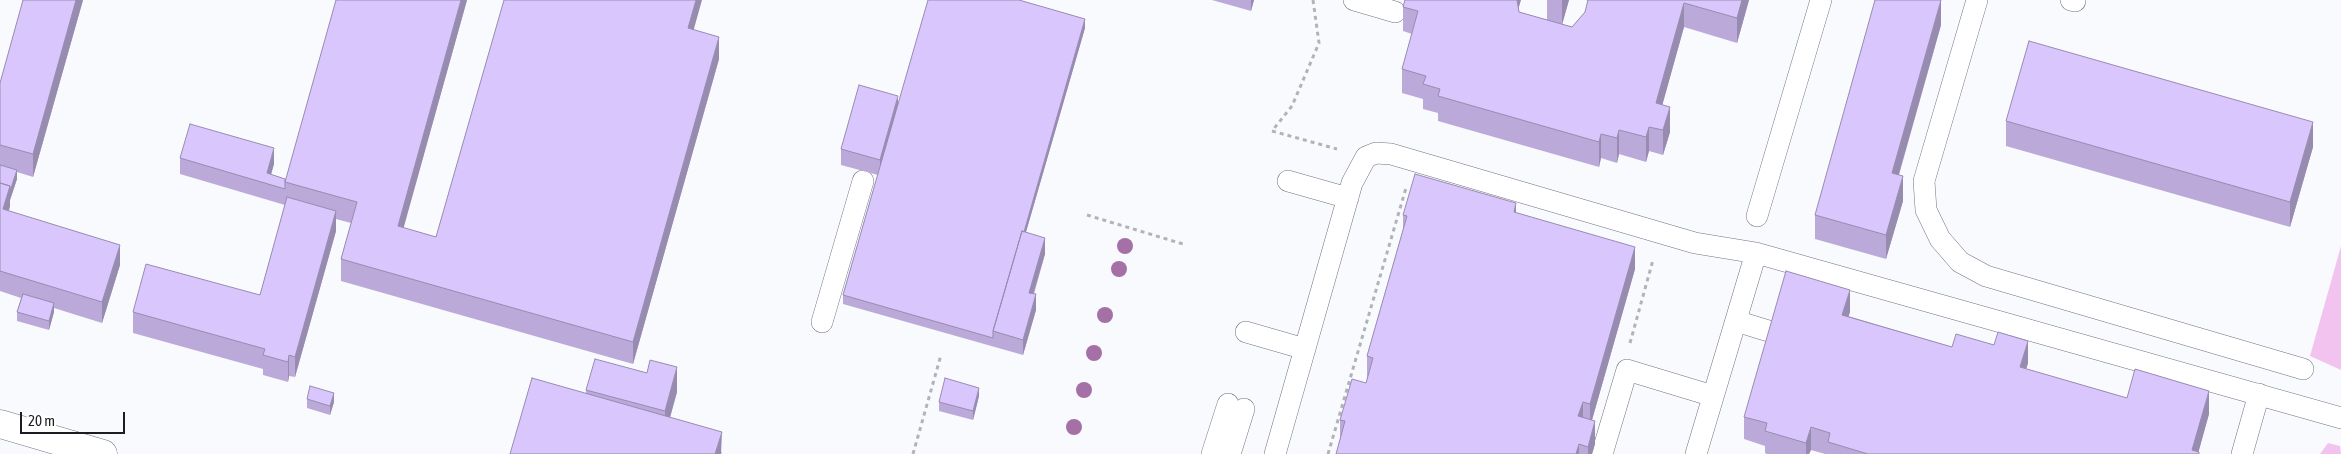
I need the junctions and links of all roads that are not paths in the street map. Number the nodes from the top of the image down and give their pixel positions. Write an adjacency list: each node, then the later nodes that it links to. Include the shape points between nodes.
1 (1354, 0): 4 (lane)
2 (1821, 0): 8 (lane)
3 (1977, 0): 15 (lane, via 1924,181 1926,210 1940,239 1960,262 1986,276)
4 (1395, 12)
5 (863, 181): 11 (lane)
6 (1288, 181): 7 (lane)
7 (1348, 198): 9 (lane, via 1366,157 1376,153 1391,154 1695,243); 14 (lane)
8 (1757, 216)
9 (1756, 253): 10 (lane); 16 (lane)
10 (1736, 321): 13 (lane); 17 (lane)
11 (822, 322)
12 (1246, 332): 14 (lane)
13 (1775, 332)
14 (1305, 349): 23 (lane)
15 (2303, 369)
16 (2259, 394): 18 (lane); 26 (lane)
17 (1713, 396): 24 (lane, via 1628,370); 25 (lane)
18 (2341, 418)
19 (0, 424): 20 (street)
20 (103, 454)
21 (1212, 454): 22 (lane, via 1236,406)
22 (1230, 454)
23 (1274, 454)
24 (1602, 454)
25 (1696, 454)
26 (2242, 454)

